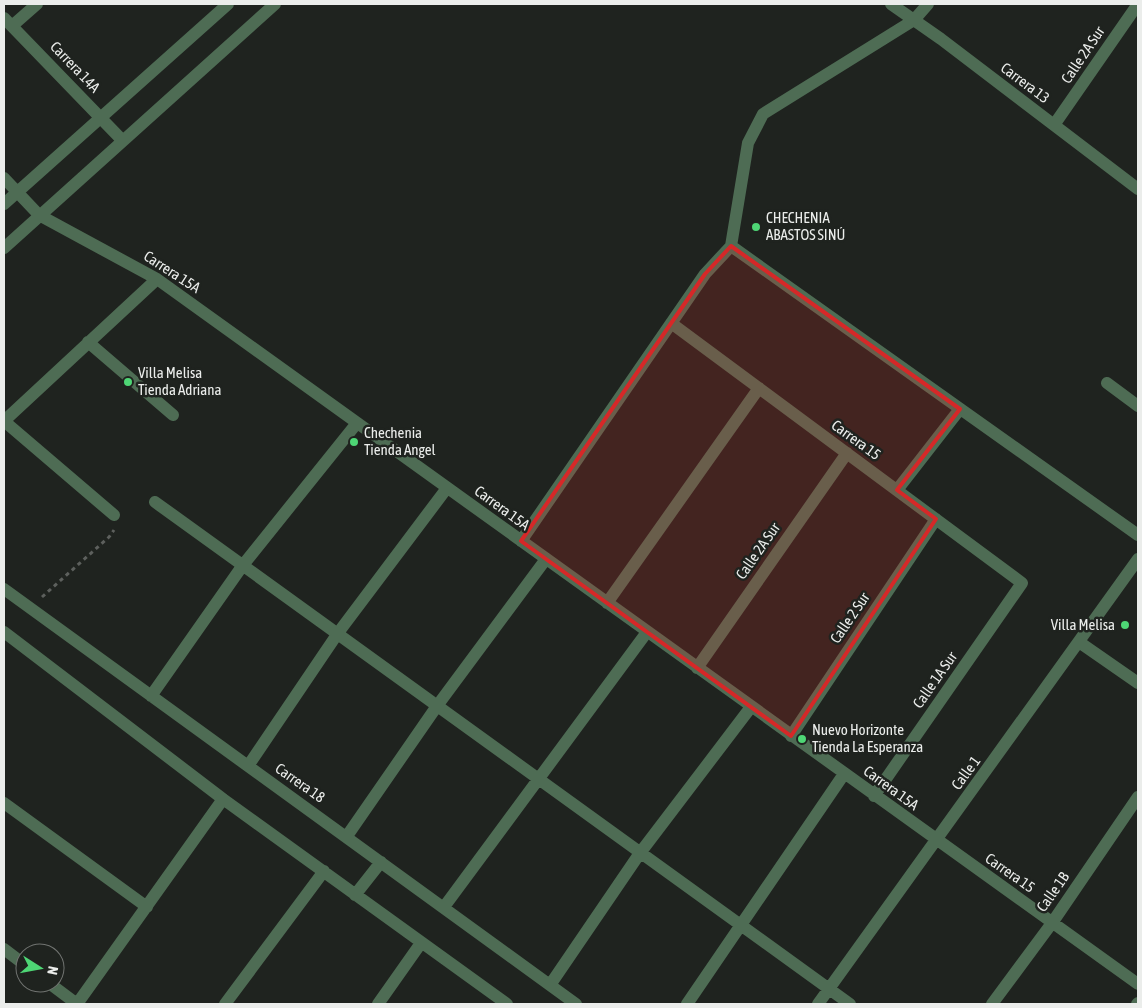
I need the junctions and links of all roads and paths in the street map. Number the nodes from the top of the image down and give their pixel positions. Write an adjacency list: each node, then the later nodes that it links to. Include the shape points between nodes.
1 (37, 4): 8 (street)
2 (228, 4): 9 (street)
3 (275, 4): 11 (street)
4 (891, 4): 7 (street, Carrera 13)
5 (928, 4): 7 (street)
6 (1138, 4): 10 (street, Calle 2A Sur)
7 (914, 20): 10 (street, Carrera 13); 17 (street, via 763,114 748,142)
8 (8, 22): 9 (street, Carrera 14A)
9 (101, 118): 11 (street, Carrera 14A); 14 (street)
10 (1054, 125): 13 (street, Carrera 13)
11 (122, 140): 16 (street)
12 (4, 178): 14 (street)
13 (1138, 189)
14 (17, 192): 15 (street); 16 (street)
15 (4, 204)
16 (39, 215): 18 (street); 19 (street, Carrera 15A)
17 (731, 246): 20 (street, via 705,274); 25 (street)
18 (4, 248)
19 (157, 279): 21 (street); 28 (street, Carrera 15A)
20 (671, 323): 23 (street, Carrera 15); 36 (street)
21 (88, 342): 26 (street); 27 (street)
22 (1107, 383): 24 (street)
23 (759, 388): 29 (street, Carrera 15); 42 (street)
24 (1138, 406)
25 (960, 409): 31 (street); 35 (street)
26 (173, 415)
27 (4, 421): 33 (street)
28 (357, 423): 30 (street, Carrera 15A); 39 (street)
29 (847, 453): 31 (street, Carrera 15); 48 (street, Calle 2A Sur)
30 (447, 488): 36 (street, Carrera 15A); 46 (street)
31 (896, 490): 34 (street, Carrera 15)
32 (155, 502): 39 (street)
33 (114, 515): 43 (path, via 115,528 109,537)
34 (936, 519): 40 (street, Carrera 15); 53 (street, Calle 2 Sur)
35 (1138, 535)
36 (521, 541): 37 (street, Carrera 15A)
37 (546, 559): 42 (street, Carrera 15A); 51 (street)
38 (1138, 559): 47 (street, Calle 1)
39 (243, 565): 46 (street); 50 (street)
40 (1022, 583): 57 (street, Calle 1A Sur)
41 (4, 589): 43 (street, Carrera 18)
42 (607, 603): 45 (street, Carrera 15A)
43 (30, 608): 50 (street, Carrera 18)
44 (4, 632): 59 (street)
45 (647, 632): 48 (street, Carrera 15A); 56 (street)
46 (338, 633): 51 (street); 54 (street)
47 (1079, 642): 49 (street); 62 (street, Calle 1)
48 (697, 668): 52 (street, Carrera 15A)
49 (1138, 683)
50 (151, 696): 54 (street, Carrera 18)
51 (437, 706): 56 (street); 61 (street)
52 (751, 707): 53 (street, Carrera 15A); 63 (street)
53 (791, 736): 55 (street, Carrera 15A)
54 (248, 766): 61 (street, Carrera 18)
55 (844, 774): 57 (street, Carrera 15A); 70 (street)
56 (537, 778): 63 (street); 68 (street)
57 (874, 796): 62 (street, Carrera 15A)
58 (1138, 797): 69 (street, Calle 1B)
59 (223, 799): 65 (street); 67 (street)
60 (4, 803): 67 (street)
61 (348, 836): 64 (street, Carrera 18)
62 (937, 841): 69 (street, Carrera 15); 76 (street, Calle 1)
63 (640, 853): 70 (street); 75 (street)
64 (381, 862): 66 (street); 68 (street, Carrera 18)
65 (324, 871): 66 (street); 79 (street)
66 (355, 894): 71 (street)
67 (147, 907): 78 (street)
68 (444, 907): 75 (street, Carrera 18)
69 (1052, 922): 74 (street, Carrera 15); 86 (street, Calle 1B)
70 (739, 924): 76 (street); 83 (street)
71 (421, 943): 80 (street); 81 (street)
72 (4, 949): 73 (street)
73 (15, 957)
74 (1138, 984)
75 (550, 985): 82 (street, Carrera 18)
76 (829, 989): 84 (street, Calle 1); 85 (street)
77 (62, 993): 78 (street)
78 (77, 1004)
79 (225, 1004)
80 (378, 1004)
81 (507, 1004)
82 (576, 1004)
83 (687, 1004)
84 (818, 1004)
85 (850, 1004)
86 (992, 1004)

